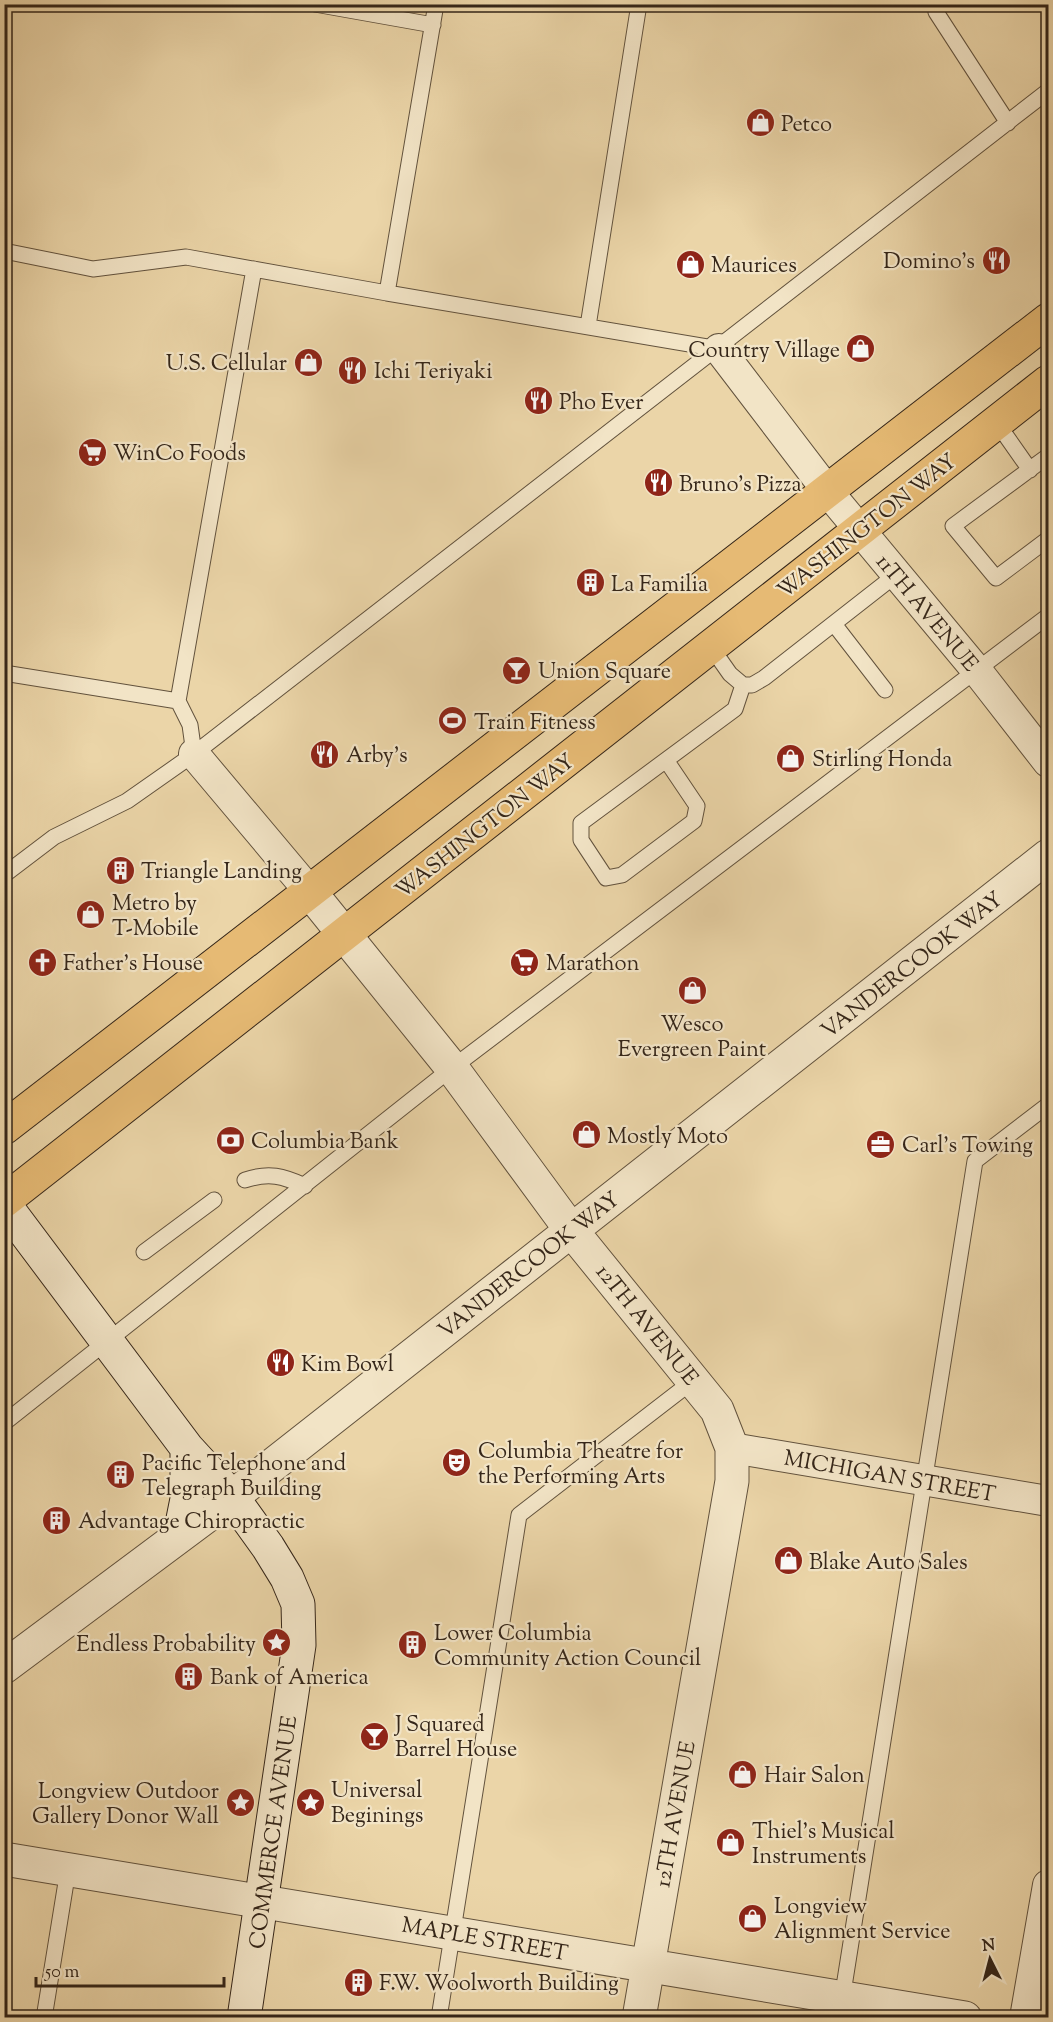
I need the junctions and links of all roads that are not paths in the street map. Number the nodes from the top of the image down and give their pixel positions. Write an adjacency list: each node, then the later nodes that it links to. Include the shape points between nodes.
1 (315, 4): 5 (lane)
2 (436, 4): 5 (lane)
3 (639, 4): 12 (lane)
4 (940, 4): 7 (lane, via 936,12)
5 (433, 25): 10 (lane)
6 (1048, 91): 7 (lane)
7 (1008, 123): 13 (lane)
8 (4, 251): 9 (lane, via 93,269 186,257)
9 (254, 269): 10 (lane); 29 (lane)
10 (387, 293): 12 (lane)
11 (1048, 320): 18 (main road)
12 (588, 327): 13 (lane)
13 (718, 349): 18 (street, 11TH AVENUE); 30 (lane)
14 (1048, 382): 15 (main road, WASHINGTON WAY)
15 (996, 423): 17 (lane); 19 (main road, WASHINGTON WAY)
16 (1048, 456): 17 (lane)
17 (1030, 470): 20 (lane, via 953,526 996,578)
18 (829, 493): 19 (street, 11TH AVENUE); 35 (main road)
19 (860, 530): 21 (street, 11TH AVENUE); 24 (main road, WASHINGTON WAY)
20 (1048, 539)
21 (897, 574): 23 (lane); 25 (street, 11TH AVENUE)
22 (1048, 616): 25 (lane)
23 (834, 624): 27 (lane, via 764,678); 28 (lane)
24 (711, 647): 27 (lane); 36 (main road, WASHINGTON WAY)
25 (978, 672): 32 (street, 11TH AVENUE); 37 (lane)
26 (4, 673): 29 (lane)
27 (743, 686): 31 (lane, via 735,709)
28 (885, 690)
29 (178, 701): 30 (lane, via 190,725)
30 (194, 754): 34 (lane, via 127,801 54,837); 35 (street, 12TH AVENUE)
31 (666, 760): 31 (lane, via 581,823 581,840 606,878 622,875 694,821 697,806)
32 (1048, 762)
33 (1048, 856): 44 (street, VANDERCOOK WAY)
34 (4, 875)
35 (310, 892): 36 (street, 12TH AVENUE); 39 (main road)
36 (344, 934): 37 (street, 12TH AVENUE); 43 (main road, WASHINGTON WAY)
37 (452, 1068): 41 (lane); 44 (street, 12TH AVENUE)
38 (1048, 1105): 51 (lane, via 975,1161)
39 (4, 1128)
40 (245, 1179): 41 (lane, via 269,1174)
41 (305, 1186): 46 (lane)
42 (214, 1200): 45 (lane)
43 (4, 1202): 46 (street, COMMERCE AVENUE)
44 (572, 1230): 47 (street, 12TH AVENUE); 52 (street, VANDERCOOK WAY)
45 (144, 1251)
46 (108, 1343): 48 (lane); 49 (street, COMMERCE AVENUE)
47 (694, 1380): 50 (street, 12TH AVENUE, via 717,1410); 60 (lane, via 519,1515)
48 (4, 1423)
49 (188, 1448): 52 (street, COMMERCE AVENUE); 54 (street, via 187,1499)
50 (732, 1448): 51 (street, MICHIGAN STREET); 61 (street, 12TH AVENUE, via 732,1481)
51 (923, 1482): 53 (street, MICHIGAN STREET); 62 (lane)
52 (232, 1497): 54 (street, VANDERCOOK WAY); 59 (street, COMMERCE AVENUE, via 287,1578 298,1604 298,1645)
53 (1048, 1501)
54 (180, 1534): 55 (street, VANDERCOOK WAY)
55 (4, 1667)
56 (4, 1859): 57 (street, MAPLE STREET)
57 (68, 1870): 59 (street, MAPLE STREET); 63 (lane)
58 (1048, 1885): 68 (street)
59 (262, 1900): 60 (street, MAPLE STREET); 64 (street, COMMERCE AVENUE)
60 (453, 1932): 61 (street, MAPLE STREET); 65 (lane)
61 (647, 1966): 62 (street, MAPLE STREET); 66 (street, 12TH AVENUE)
62 (841, 2008): 67 (street, MAPLE STREET)
63 (44, 2018)
64 (244, 2018)
65 (439, 2018)
66 (639, 2018)
67 (965, 2018)
68 (1025, 2018)

